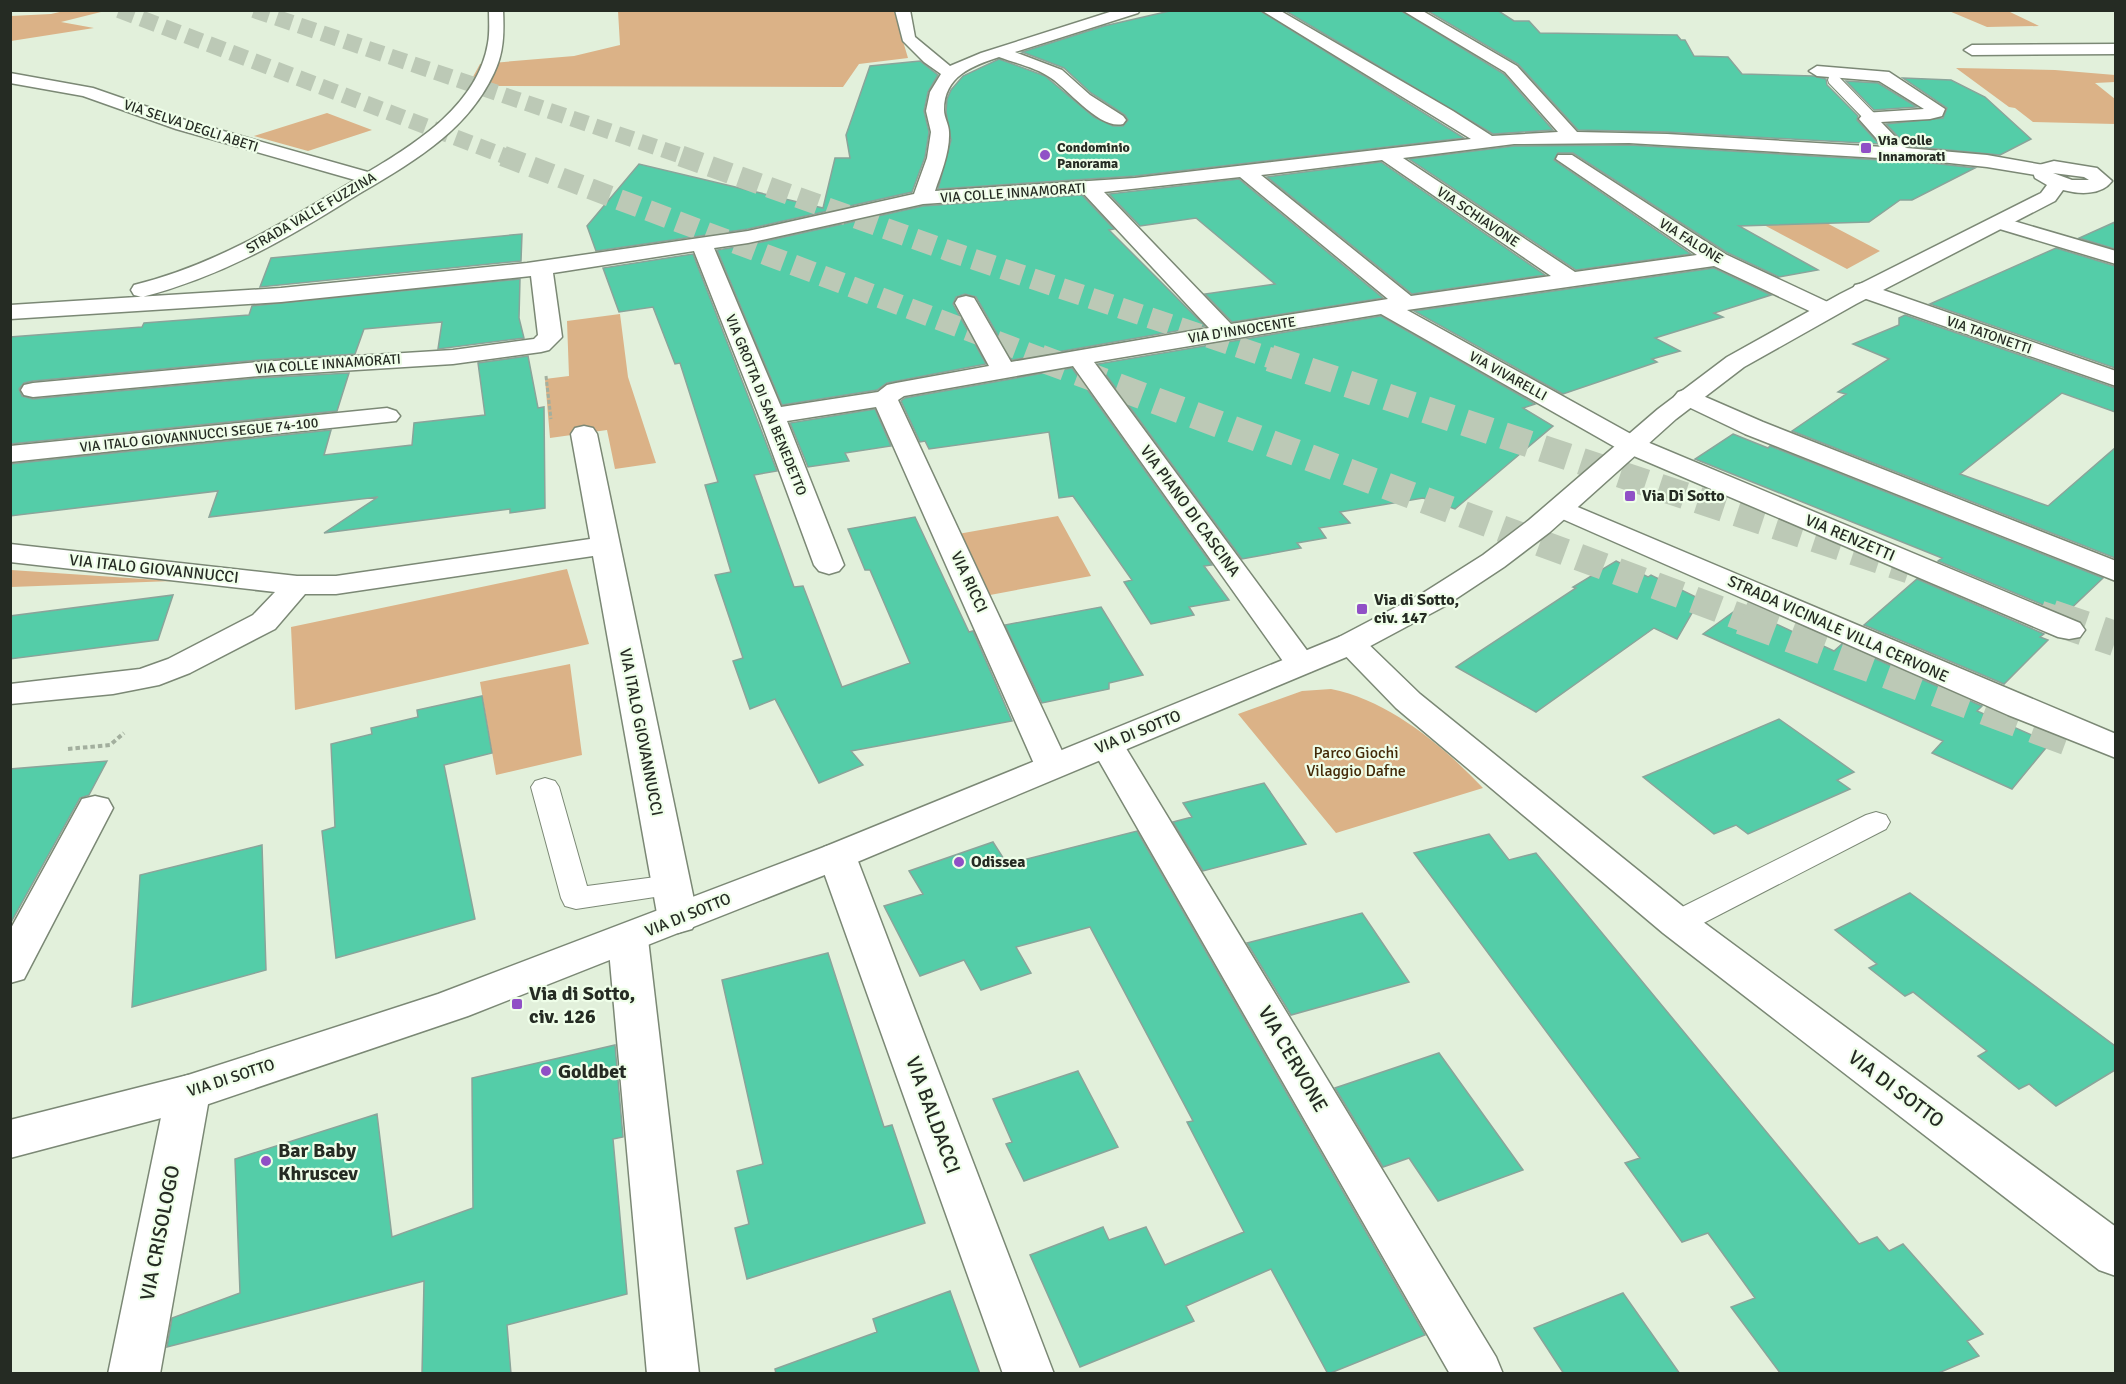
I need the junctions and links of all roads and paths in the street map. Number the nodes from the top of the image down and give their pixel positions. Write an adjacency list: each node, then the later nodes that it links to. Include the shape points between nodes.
1 (496, 10): 23 (street, STRADA VALLE FUZZINA, via 494,54 470,98 432,139)
2 (902, 10): 10 (street, via 908,38)
3 (1133, 10): 8 (street)
4 (1268, 10): 16 (street)
5 (1409, 10): 15 (street, via 1511,69)
6 (1972, 50): 7 (street)
7 (2115, 50)
8 (1000, 52): 10 (street); 14 (street, via 1056,73 1084,99)
9 (1817, 71): 13 (street, via 1883,76 1936,109 1930,114)
10 (950, 73): 25 (street, via 938,92 935,111 940,132)
11 (10, 78): 23 (street, VIA SELVA DEGLI ABETI, via 87,92 182,125)
12 (1834, 80): 13 (lane)
13 (1870, 117): 18 (street)
14 (1117, 120)
15 (1570, 136): 16 (street, VIA COLLE INNAMORATI); 18 (street, VIA COLLE INNAMORATI)
16 (1488, 142): 17 (street, VIA COLLE INNAMORATI)
17 (1385, 154): 21 (street, VIA COLLE INNAMORATI); 31 (street, VIA SCHIAVONE)
18 (1901, 154): 22 (street, VIA COLLE INNAMORATI, via 1998,162)
19 (1564, 159): 29 (street, VIA FALONE)
20 (2115, 170): 22 (street, VIA COLLE INNAMORATI, via 2090,172 2102,181 2087,186)
21 (1244, 171): 24 (street, VIA COLLE INNAMORATI); 34 (street, VIA VIVARELLI)
22 (2050, 176): 26 (street, VIA DI SOTTO, via 2048,197)
23 (371, 179): 35 (street, STRADA VALLE FUZZINA, via 310,216 186,278)
24 (1089, 188): 25 (street, VIA COLLE INNAMORATI); 38 (street)
25 (923, 198): 27 (street, VIA COLLE INNAMORATI)
26 (2000, 223): 28 (street); 32 (street, VIA DI SOTTO)
27 (702, 246): 30 (street, VIA COLLE INNAMORATI); 46 (street, VIA GROTTA DI SAN BENEDETTO)
28 (2115, 258)
29 (1717, 259): 31 (street, VIA D'INNOCENTE); 36 (street, VIA FALONE)
30 (541, 268): 35 (street, VIA COLLE INNAMORATI, via 281,295); 42 (street, VIA COLLE INNAMORATI, via 550,337 541,345 453,357 259,369)
31 (1572, 280): 34 (street, VIA D'INNOCENTE)
32 (1863, 290): 36 (street, VIA DI SOTTO); 41 (street, VIA TATONETTI)
33 (966, 303): 40 (street)
34 (1395, 305): 38 (street, VIA D'INNOCENTE); 48 (street, VIA VIVARELLI)
35 (40, 310): 37 (street, VIA COLLE INNAMORATI)
36 (1826, 310): 43 (street, VIA DI SOTTO, via 1723,370)
37 (10, 312)
38 (1226, 332): 39 (street, VIA D'INNOCENTE)
39 (1079, 358): 40 (street, VIA D'INNOCENTE); 58 (street, VIA PIANO DI CASCINA)
40 (1004, 371): 44 (street, VIA D'INNOCENTE, via 896,390)
41 (2115, 379)
42 (33, 390)
43 (1687, 397): 48 (street, VIA DI SOTTO); 54 (street, via 1754,428)
44 (885, 398): 46 (street, VIA D'INNOCENTE); 64 (street, VIA RICCI)
45 (387, 416): 49 (street, VIA ITALO GIOVANNUCCI SEGUE 74-100)
46 (772, 416): 53 (street, VIA GROTTA DI SAN BENEDETTO)
47 (584, 434): 51 (street, VIA ITALO GIOVANNUCCI)
48 (1630, 445): 50 (street, VIA DI SOTTO); 56 (street, VIA RENZETTI)
49 (10, 454)
50 (1561, 508): 57 (street, VIA DI SOTTO, via 1472,576 1425,606); 62 (street, STRADA VICINALE VILLA CERVONE)
51 (605, 545): 55 (street, VIA ITALO GIOVANNUCCI, via 380,580); 69 (street, VIA ITALO GIOVANNUCCI)
52 (10, 553): 55 (street, VIA ITALO GIOVANNUCCI)
53 (829, 565)
54 (2115, 572)
55 (297, 585): 59 (street, via 264,622 179,666 147,678 113,684)
56 (2069, 630)
57 (1350, 644): 58 (street, VIA DI SOTTO); 70 (street, VIA DI SOTTO, via 1408,701)
58 (1301, 664): 61 (street, VIA DI SOTTO)
59 (10, 694)
60 (124, 734): 63 (path, via 110,745)
61 (1107, 745): 64 (street, VIA DI SOTTO); 79 (street, VIA CERVONE)
62 (2115, 747)
63 (68, 749)
64 (1052, 766): 68 (street, VIA DI SOTTO)
65 (545, 787): 69 (lane, via 576,898)
66 (96, 808): 72 (street)
67 (1876, 822): 70 (lane)
68 (837, 856): 69 (street, VIA DI SOTTO); 78 (street, VIA BALDACCI)
69 (674, 903): 71 (street, VIA DI SOTTO)
70 (1677, 923): 75 (street, VIA DI SOTTO)
71 (628, 939): 73 (street, VIA DI SOTTO, via 453,1005); 77 (street)
72 (10, 968)
73 (188, 1093): 74 (street, VIA DI SOTTO); 76 (street, VIA CRISOLOGO)
74 (10, 1139)
75 (2115, 1255)
76 (134, 1374)
77 (673, 1374)
78 (1029, 1374)
79 (1478, 1374)

